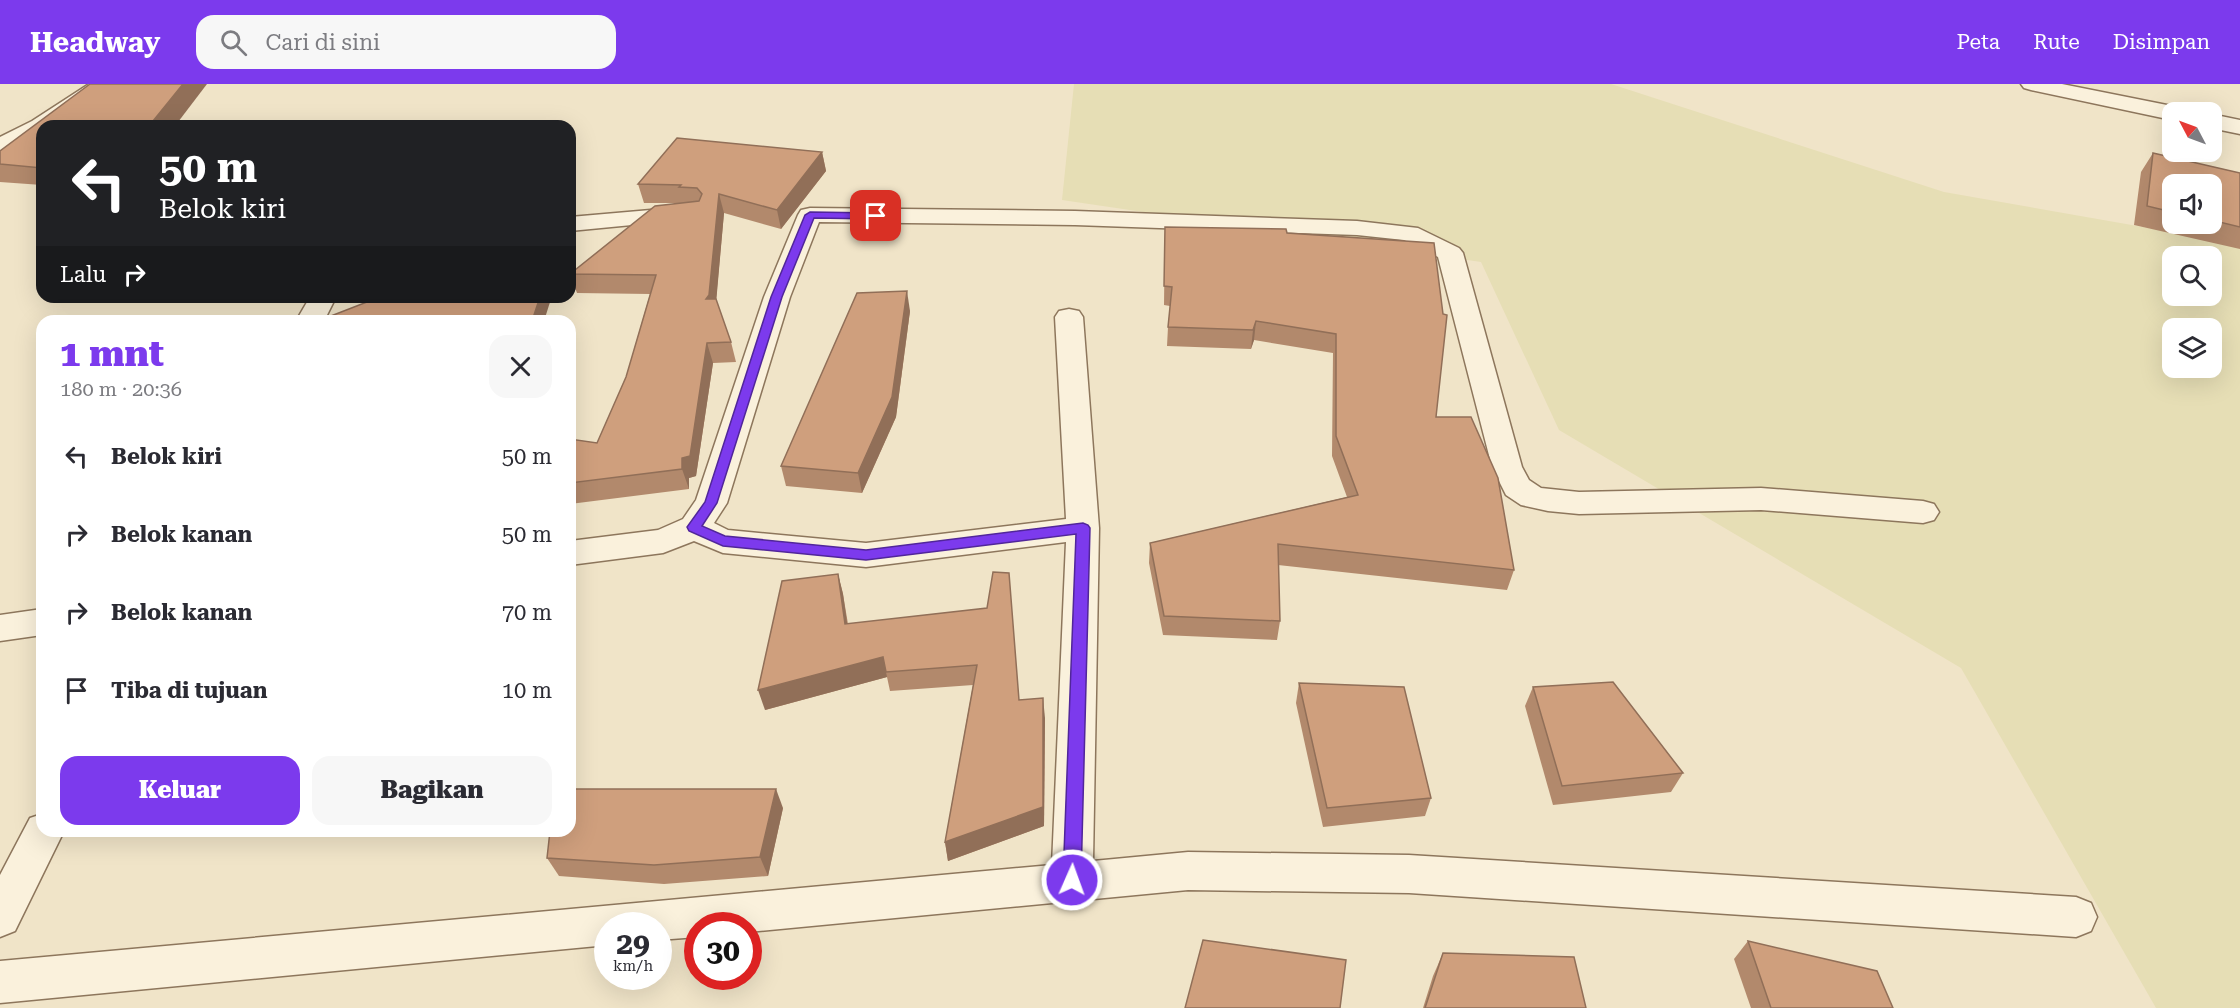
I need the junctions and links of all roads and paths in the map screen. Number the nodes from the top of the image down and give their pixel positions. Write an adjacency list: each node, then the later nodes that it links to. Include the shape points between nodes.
1 (103, 84): 4 (street)
2 (2031, 84): 3 (street)
3 (2162, 111)
4 (49, 120)
5 (2222, 123): 6 (street)
6 (2240, 127)
7 (36, 128): 8 (street)
8 (0, 146)
9 (693, 214): 10 (street)
10 (576, 223)
11 (1069, 317): 14 (street)
12 (1923, 512): 13 (street, via 1761,499 1579,503 1532,497 1517,487 1507,467 1450,253 1409,233 1075,218 810,215 777,297 711,503)
13 (694, 527): 14 (street, via 723,541 866,555); 15 (street, via 663,541)
14 (1083, 528): 19 (street)
15 (576, 552)
16 (36, 623): 17 (street)
17 (0, 628)
18 (41, 837): 20 (street)
19 (1072, 880): 21 (street, via 1188,871 1409,874); 22 (street)
20 (0, 917)
21 (2076, 917)
22 (0, 982)

